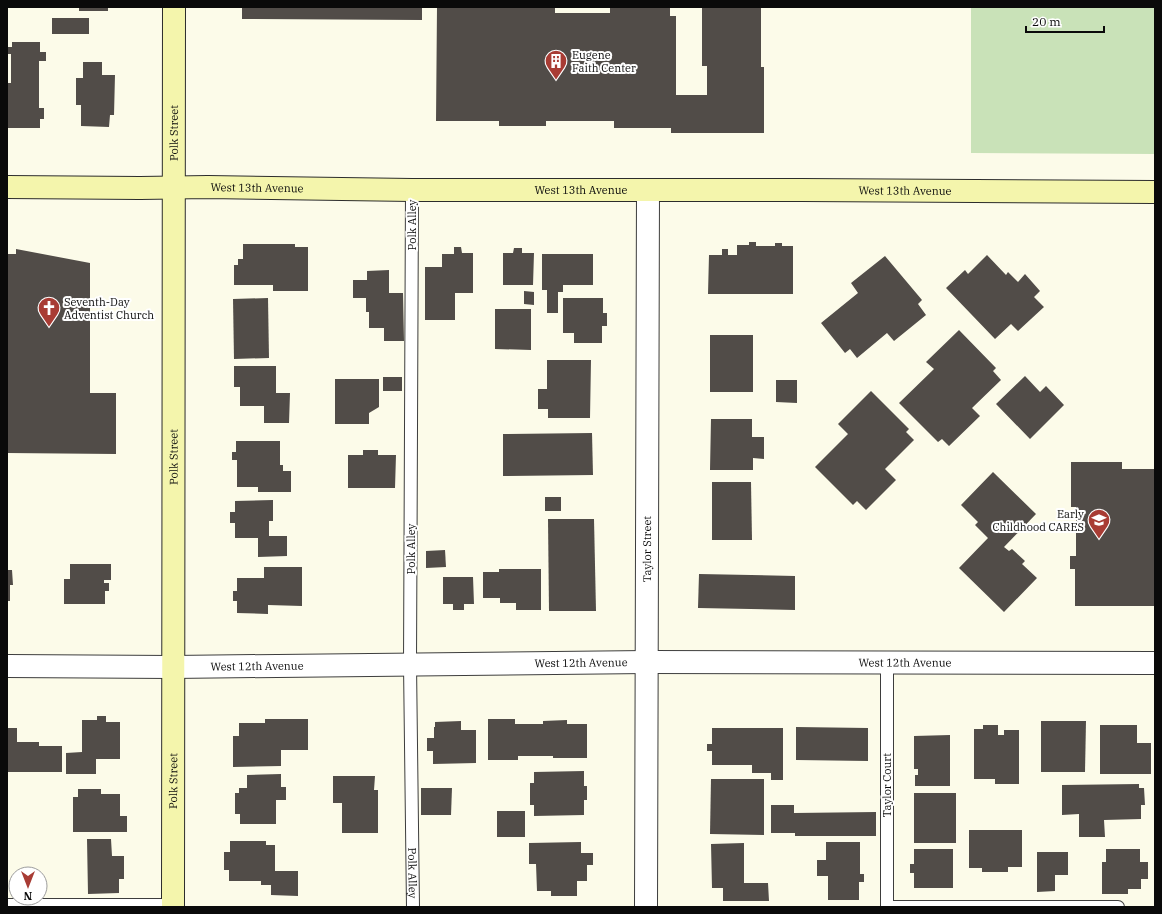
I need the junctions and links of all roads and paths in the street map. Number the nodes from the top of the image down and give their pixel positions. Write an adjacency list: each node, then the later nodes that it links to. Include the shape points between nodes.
1 (174, 7): 3 (main road, Polk Street)
2 (7, 187): 3 (main road, West 13th Avenue)
3 (173, 187): 4 (main road, West 13th Avenue); 12 (main road, Polk Street)
4 (412, 190): 5 (main road, West 13th Avenue); 10 (lane, Polk Alley)
5 (648, 190): 6 (main road, West 13th Avenue); 7 (street, Taylor Street)
6 (1155, 192)
7 (647, 662): 8 (street, West 12th Avenue); 10 (street, West 12th Avenue); 16 (street, Taylor Street)
8 (887, 663): 9 (street, West 12th Avenue); 17 (lane, Taylor Court)
9 (1155, 663)
10 (410, 664): 12 (street, West 12th Avenue); 15 (lane, Polk Alley)
11 (7, 666): 12 (street, West 12th Avenue)
12 (172, 666): 14 (main road, Polk Street)
13 (7, 905): 14 (lane)
14 (173, 906)
15 (413, 907)
16 (646, 907)
17 (887, 907): 18 (lane)
18 (1118, 907)

